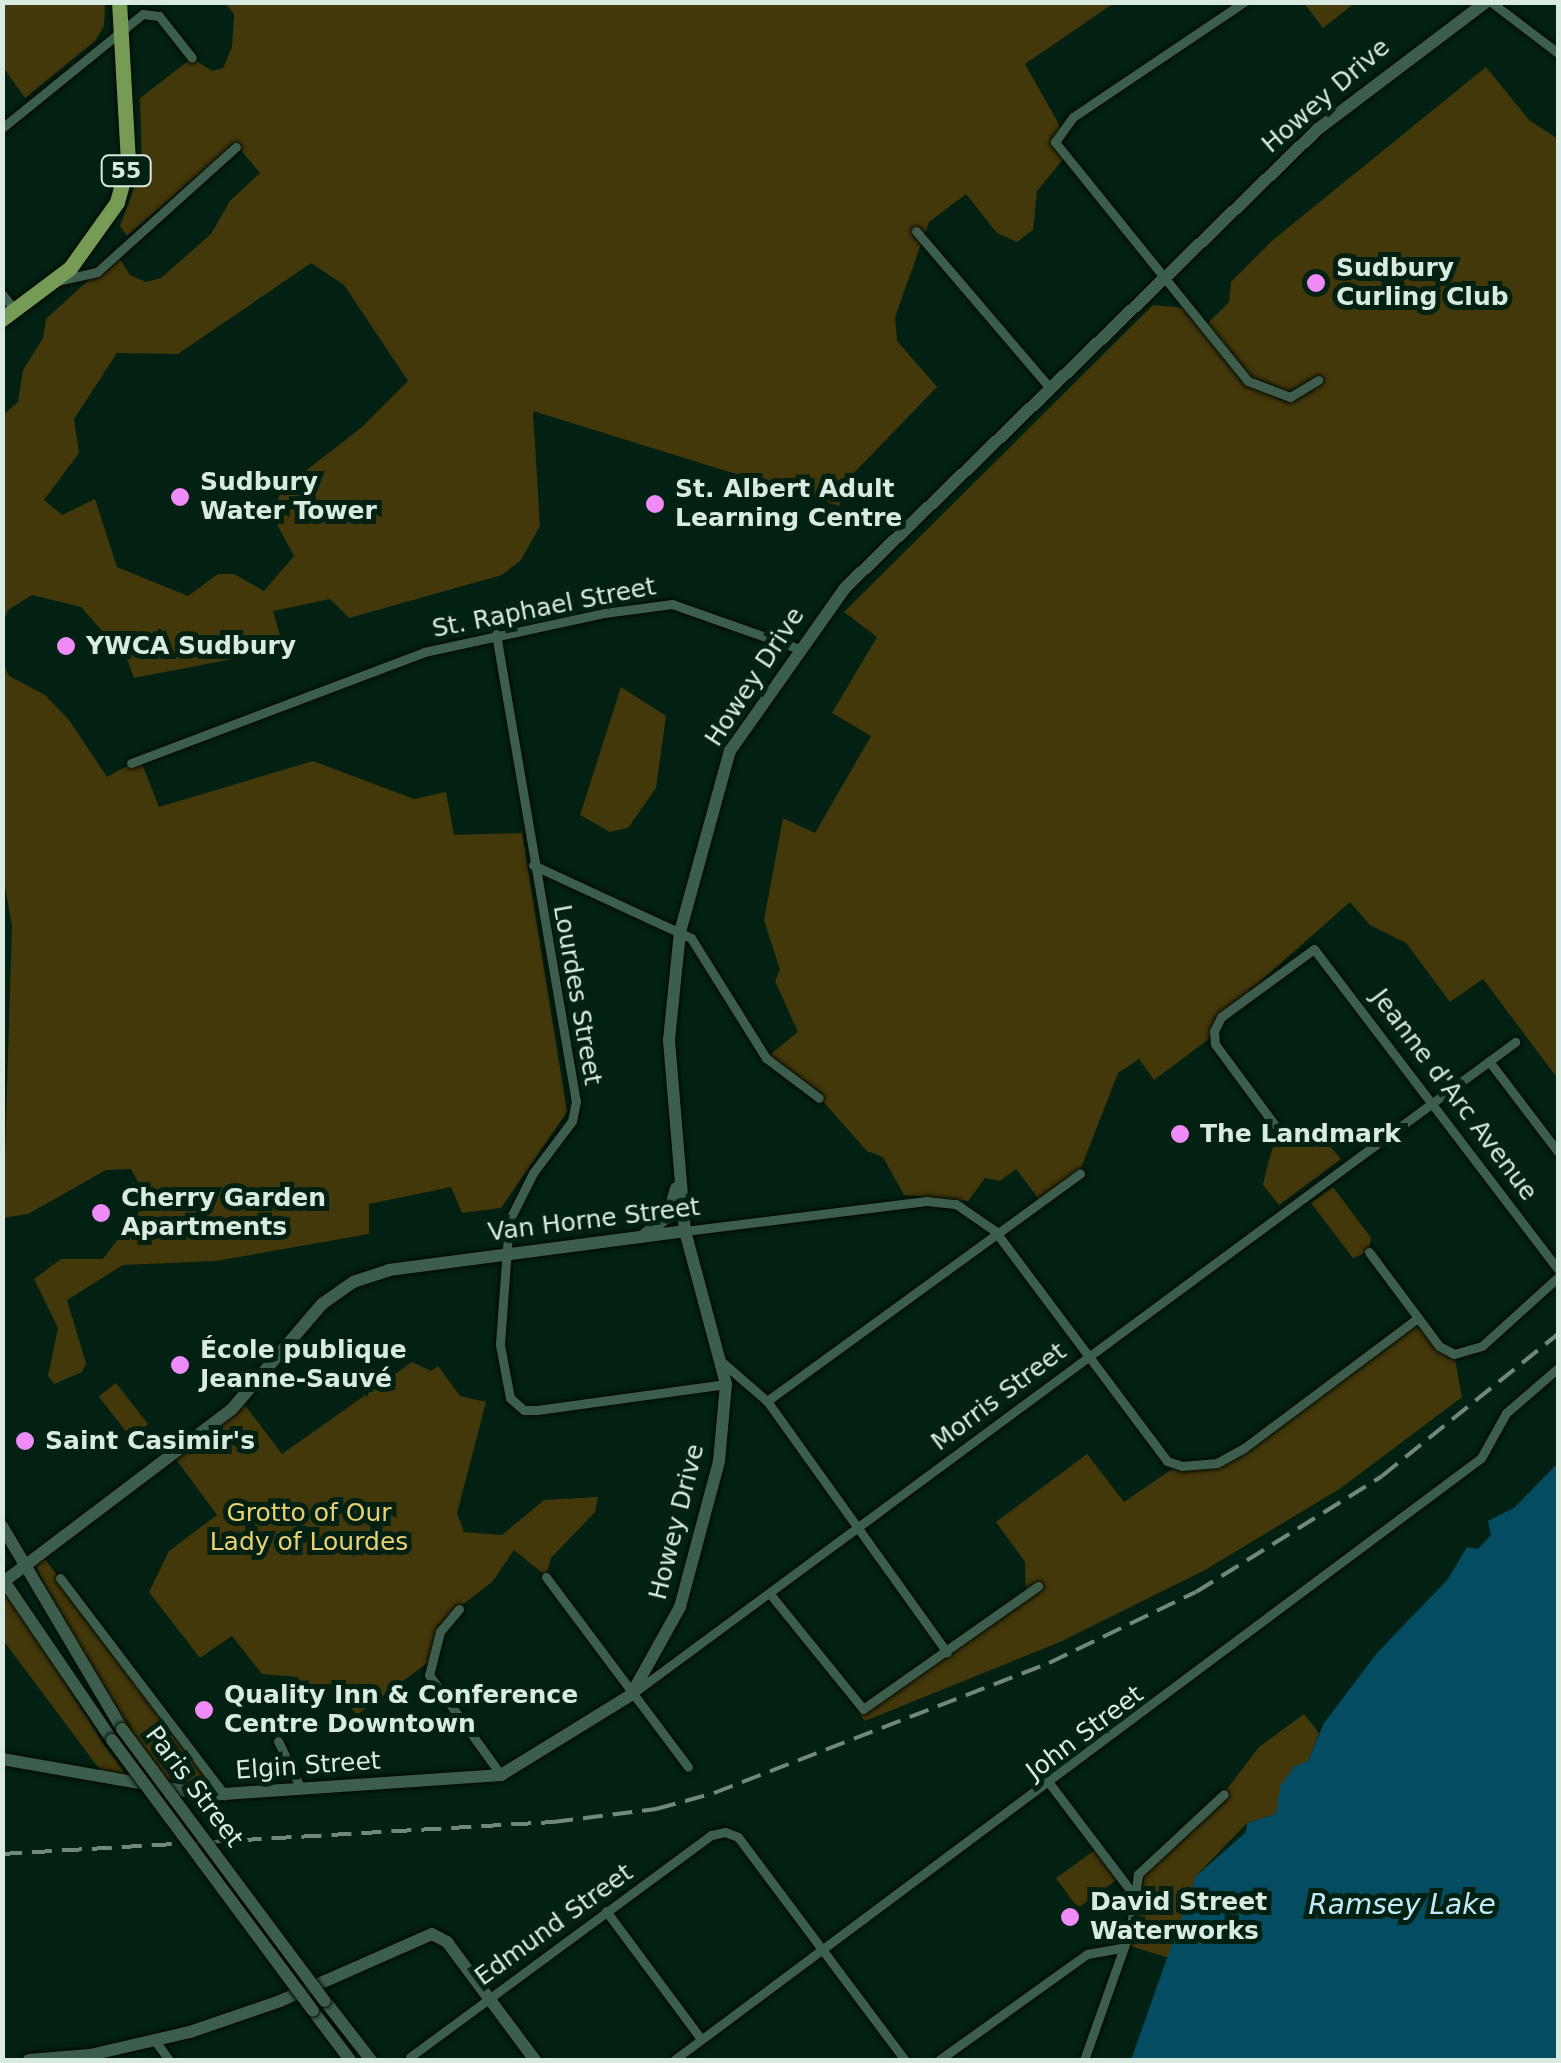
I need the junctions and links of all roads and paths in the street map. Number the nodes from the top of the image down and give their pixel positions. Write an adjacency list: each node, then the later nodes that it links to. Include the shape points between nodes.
1 (118, 2): 4 (main road, 55)
2 (1244, 2): 10 (street, via 1072,118 1054,142)
3 (1488, 2): 5 (street); 10 (main road, Howey Drive, via 1342,107)
4 (120, 37): 6 (street, via 150,12); 7 (street); 11 (main road, 55, via 124,179 108,221)
5 (1558, 53)
6 (192, 58)
7 (2, 128)
8 (236, 147): 11 (street, via 97,272)
9 (916, 232): 15 (street)
10 (1162, 279): 14 (street, via 1262,391 1290,397); 15 (main road, Howey Drive)
11 (54, 281): 13 (main road, 55)
12 (2, 294): 13 (street)
13 (9, 314)
14 (1318, 380)
15 (1050, 388): 17 (main road, Howey Drive, via 845,588)
16 (496, 634): 17 (street, St. Raphael Street, via 663,604); 18 (street, St. Raphael Street, via 424,652); 19 (street, Lourdes Street)
17 (797, 648): 20 (main road, Howey Drive, via 727,758)
18 (131, 763)
19 (533, 864): 20 (street); 33 (street, Lourdes Street, via 576,1110 517,1198)
20 (680, 932): 23 (street, via 698,944 775,1068); 28 (main road, Howey Drive, via 668,1040)
21 (1515, 1042): 22 (street, Morris Street)
22 (1489, 1061): 24 (street, Morris Street); 26 (street)
23 (819, 1098)
24 (1434, 1104): 25 (street, Jeanne d'Arc Avenue, via 1314,949 1221,1017 1214,1031 1215,1044); 34 (street, Jeanne d'Arc Avenue); 37 (street, Morris Street)
25 (1274, 1124)
26 (1558, 1152)
27 (1080, 1174): 30 (street)
28 (679, 1176): 29 (main road, Howey Drive); 31 (main road, via 668,1216)
29 (684, 1231): 30 (street, Van Horne Street, via 942,1201 970,1210); 31 (main road, Van Horne Street); 38 (main road, Howey Drive)
30 (995, 1231): 37 (street, Van Horne Street); 41 (street)
31 (642, 1236): 33 (main road, Van Horne Street)
32 (1369, 1252): 36 (street)
33 (502, 1255): 40 (street, Lourdes Street, via 500,1344 514,1404 537,1410); 44 (main road, Van Horne Street, via 390,1270 330,1295 252,1391)
34 (1558, 1269)
35 (1558, 1278): 36 (street, via 1482,1346 1454,1354)
36 (1418, 1318): 37 (street, Van Horne Street, via 1217,1462 1168,1461)
37 (1089, 1358): 43 (street, Morris Street)
38 (722, 1362): 40 (main road, Howey Drive); 41 (street)
39 (1558, 1368): 58 (street, John Street, via 1501,1421 1481,1458)
40 (726, 1384): 52 (main road, Howey Drive, via 718,1461 693,1568 666,1640)
41 (767, 1402): 43 (street)
42 (2, 1526): 44 (main road, Paris Street)
43 (858, 1530): 49 (street, Morris Street); 51 (street)
44 (26, 1566): 47 (main road, Van Horne Street); 53 (main road, Paris Street)
45 (60, 1578): 61 (street)
46 (546, 1578): 52 (street)
47 (3, 1581): 53 (main road, Paris Street)
48 (1038, 1586): 51 (street)
49 (770, 1594): 51 (street, via 863,1709); 52 (street, Morris Street)
50 (459, 1608): 57 (street, via 440,1632 429,1676)
51 (947, 1652)
52 (631, 1695): 56 (street); 57 (main road, Morris Street)
53 (117, 1734): 72 (main road, Paris Street, bridge); 73 (main road, Paris Street, bridge)
54 (278, 1741): 59 (street)
55 (2, 1758): 61 (main road, Elgin Street)
56 (688, 1767)
57 (501, 1775): 59 (main road, Elgin Street)
58 (1050, 1784): 62 (street); 65 (street, John Street)
59 (301, 1788): 61 (main road, Elgin Street)
60 (1224, 1794): 62 (street, via 1146,1864)
61 (226, 1795)
62 (1134, 1894): 64 (street)
63 (606, 1911): 65 (street, Edmund Street, via 711,1834 725,1832 738,1837); 66 (street, Edmund Street); 67 (street)
64 (1122, 1948): 77 (street, via 1087,1954); 78 (street)
65 (820, 1951): 67 (street, John Street); 76 (street)
66 (488, 1997): 68 (main road, via 447,1942 432,1934 280,2001); 69 (street, Edmund Street); 74 (main road)
67 (701, 2039): 75 (street, John Street)
68 (156, 2042): 70 (main road); 71 (street)
69 (410, 2056)
70 (28, 2060)
71 (169, 2060)
72 (350, 2060)
73 (371, 2060)
74 (535, 2060)
75 (674, 2060)
76 (905, 2060)
77 (940, 2060)
78 (1084, 2060)

